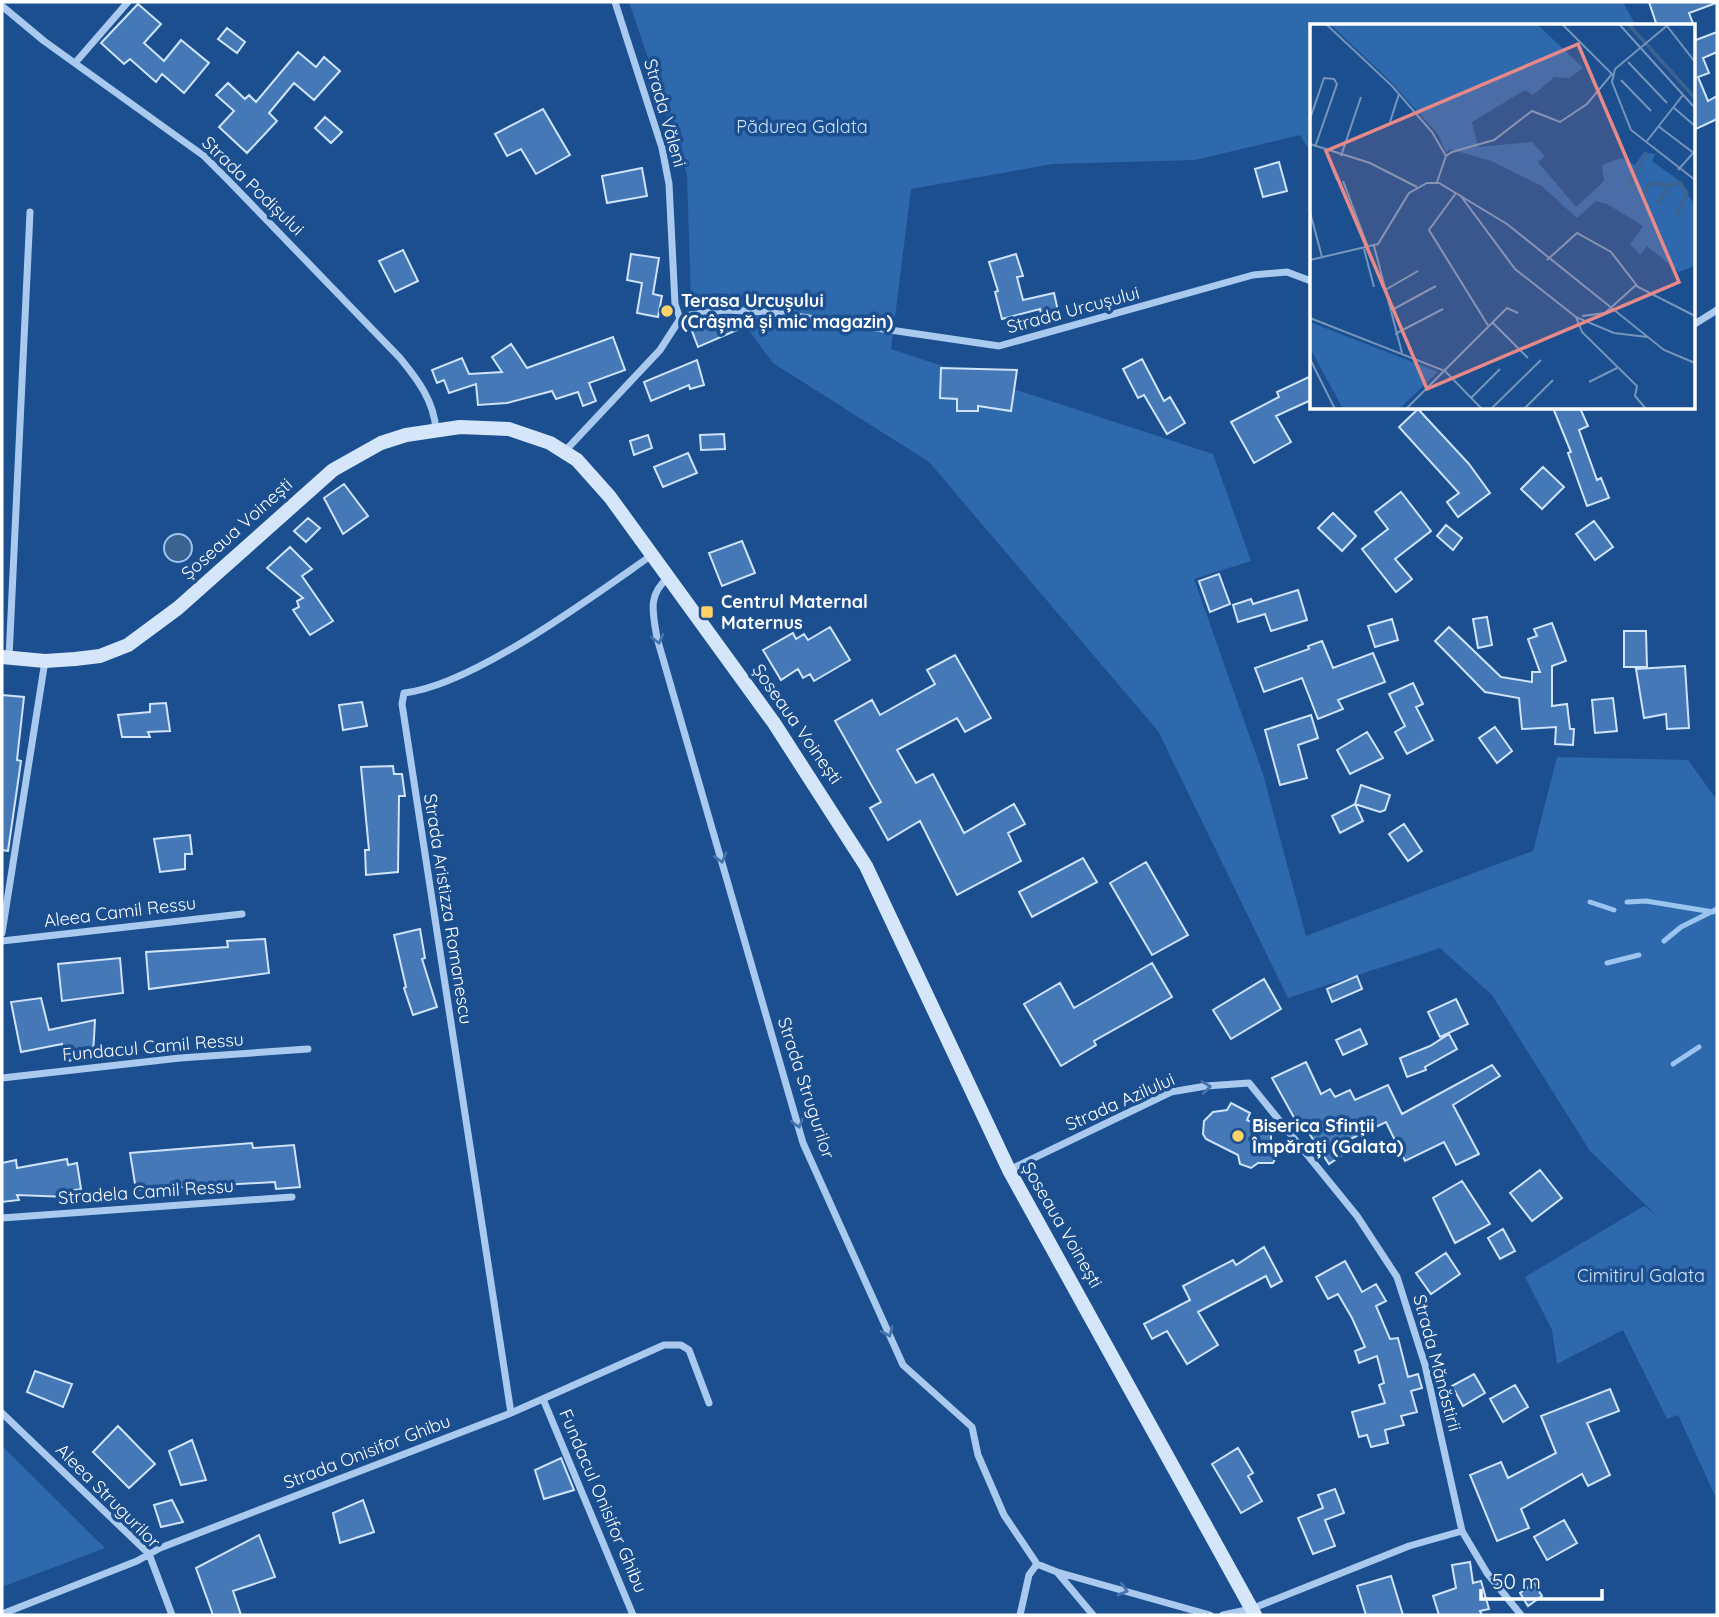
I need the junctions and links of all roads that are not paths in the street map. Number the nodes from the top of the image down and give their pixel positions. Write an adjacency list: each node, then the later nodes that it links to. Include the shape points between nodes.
1 (128, 2): 4 (street)
2 (615, 2): 8 (street, Strada Văleni, via 662,148)
3 (2, 6): 4 (street, Strada Podișului)
4 (75, 63): 10 (street, Strada Podișului, via 204,156 227,179 400,358 421,385 435,415)
5 (30, 212): 14 (street)
6 (1310, 281): 8 (street, Strada Urcușului, via 1287,272 1253,275 999,346 768,312 724,310)
7 (1717, 310): 9 (street)
8 (680, 319): 11 (street, via 660,351)
9 (1694, 324)
10 (436, 430): 11 (main road, Șoseaua Voinești, via 509,429); 15 (main road, Șoseaua Voinești, via 381,443 333,471 178,608 128,645 100,656)
11 (565, 451): 12 (main road, Șoseaua Voinești, via 588,470)
12 (652, 555): 13 (main road, Șoseaua Voinești); 28 (street, Strada Aristizza Romanescu, via 464,675 404,693 402,704)
13 (668, 578): 22 (main road, Șoseaua Voinești, via 801,761 866,866); 31 (street, Strada Strugurilor, one-way to 31, via 656,588 652,603 657,638 803,1143 902,1365 972,1427 978,1455 1003,1515)
14 (5, 657): 15 (main road, Șoseaua Voinești)
15 (44, 661): 17 (street)
16 (242, 914): 18 (street, Aleea Camil Ressu)
17 (2, 933)
18 (2, 941)
19 (308, 1049): 20 (street, Fundacul Camil Ressu)
20 (2, 1077)
21 (1249, 1083): 22 (street, Strada Azilului, one-way to 21, via 1171,1092); 29 (street, Strada Mănăstirii, via 1357,1216 1397,1277 1425,1365)
22 (1009, 1170): 33 (main road, Șoseaua Voinești)
23 (292, 1197): 24 (street, Stradela Camil Ressu)
24 (2, 1218)
25 (543, 1399): 26 (street, Strada Onisifor Ghibu, via 673,1344 694,1357); 28 (street, Strada Onisifor Ghibu); 36 (street, Fundacul Onisifor Ghibu)
26 (709, 1403)
27 (2, 1413): 30 (street, Aleea Strugurilor)
28 (511, 1413): 30 (street, Strada Onisifor Ghibu)
29 (1462, 1531): 33 (street, via 1409,1546); 41 (street, Strada Mănăstirii, via 1487,1573)
30 (149, 1555): 34 (street, Strada Onisifor Ghibu); 35 (street, Aleea Strugurilor)
31 (1037, 1564): 32 (street); 37 (street, via 1029,1575)
32 (1057, 1572): 38 (street); 39 (street, one-way to 39)
33 (1253, 1612): 40 (street)
34 (2, 1614)
35 (172, 1615)
36 (633, 1615)
37 (1020, 1615)
38 (1093, 1615)
39 (1210, 1615)
40 (1223, 1615)
41 (1521, 1615)

